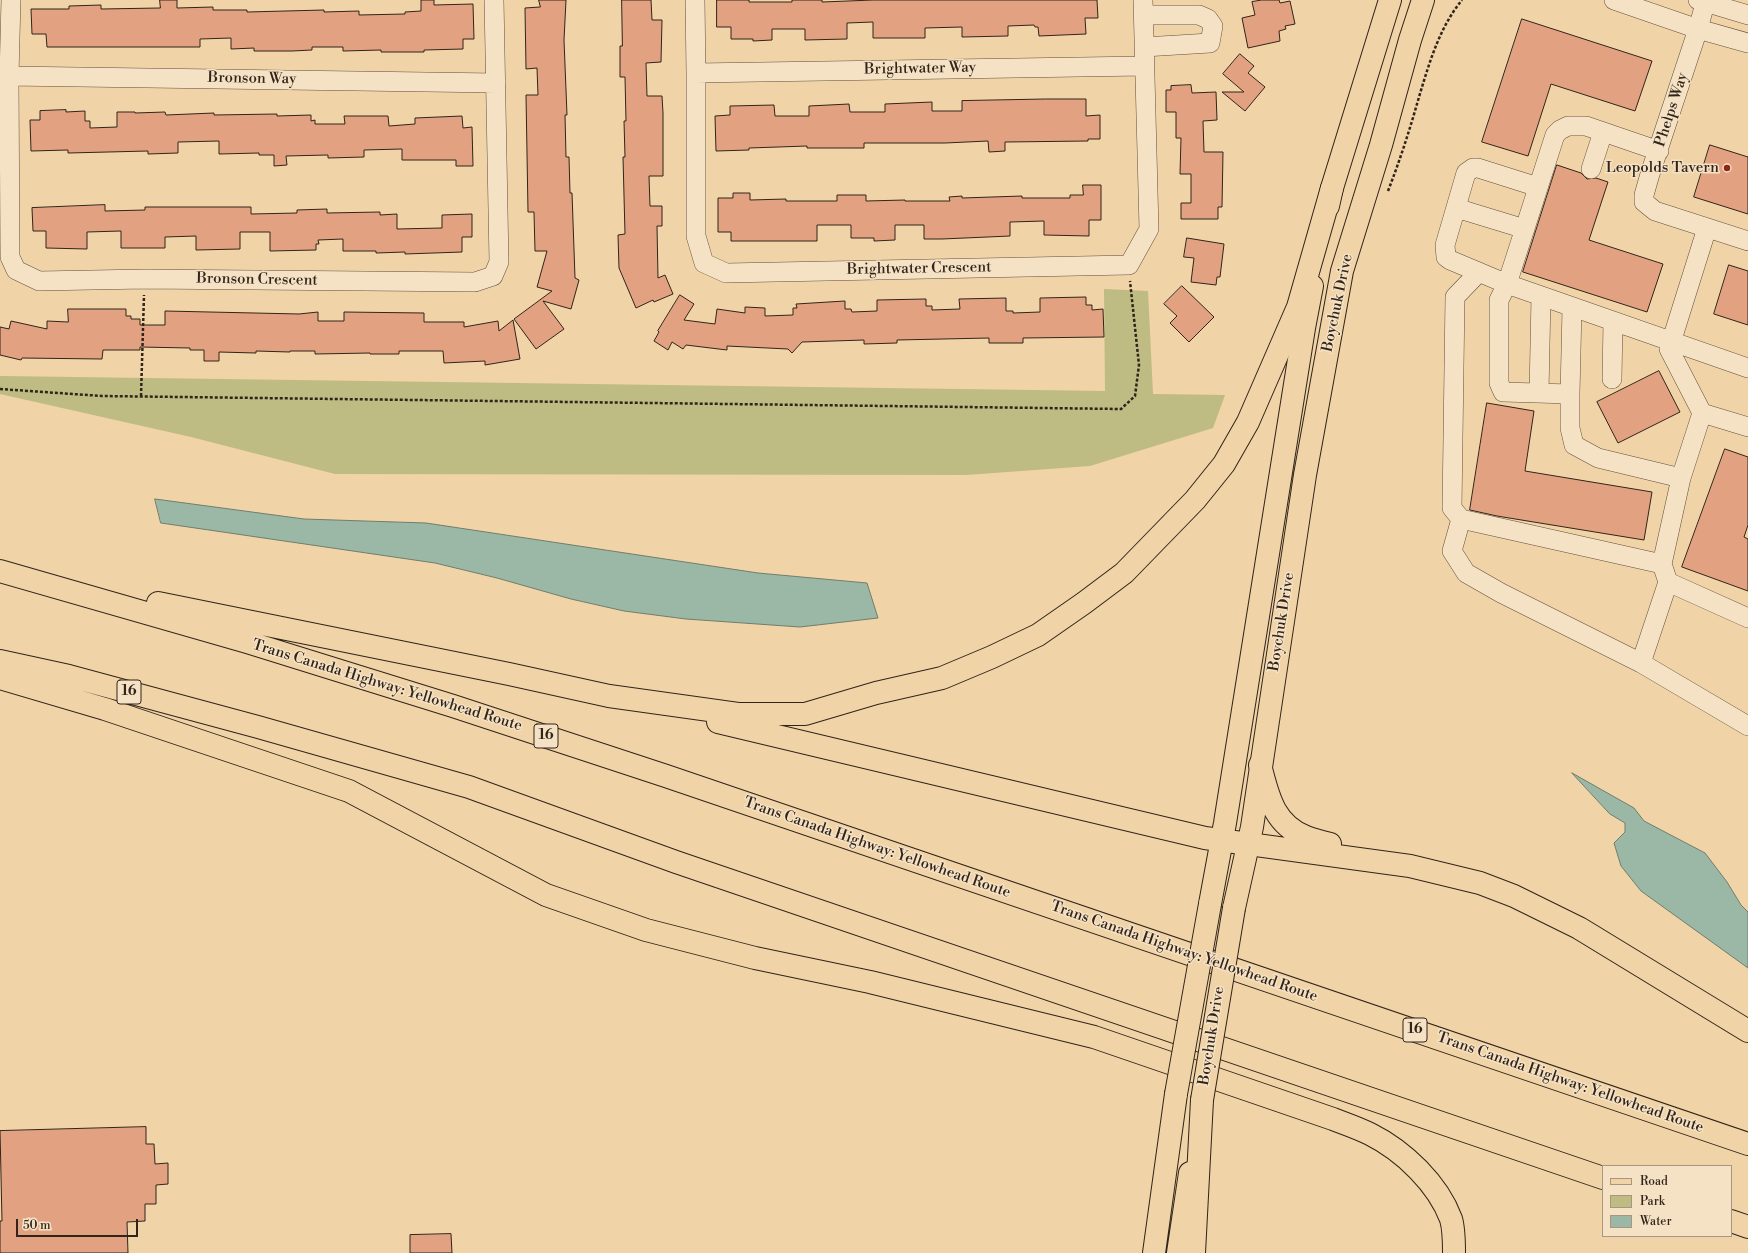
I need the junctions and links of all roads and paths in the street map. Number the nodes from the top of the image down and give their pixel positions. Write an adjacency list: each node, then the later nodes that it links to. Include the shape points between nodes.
1 (11, 0): 20 (street, Bronson Crescent)
2 (494, 0): 21 (street, Bronson Crescent)
3 (695, 0): 19 (street, Brightwater Crescent)
4 (1384, 0): 14 (main road)
5 (1390, 0): 14 (main road, Boychuk Drive)
6 (1423, 0): 15 (main road, Boychuk Drive)
7 (1440, 0): 15 (main road)
8 (1462, 0): 27 (path, via 1452,12 1432,55)
9 (1614, 0): 13 (street)
10 (1703, 1): 12 (street); 13 (street, Phelps Way)
11 (1143, 8): 17 (street, Brightwater Crescent); 17 (street, via 1199,15 1208,19 1213,26 1210,44)
12 (1748, 16)
13 (1698, 29): 16 (street); 23 (street, Phelps Way)
14 (1379, 34): 26 (main road, Boychuk Drive)
15 (1410, 40): 59 (main road, Boychuk Drive, via 1342,271 1305,475)
16 (1748, 43)
17 (1144, 47): 18 (street, Brightwater Crescent)
18 (1144, 66): 19 (street, Brightwater Way); 19 (street, Brightwater Crescent, via 1149,229 1129,265 726,273 704,263 696,236)
19 (696, 73)
20 (9, 76): 21 (street, Bronson Way); 21 (street, Bronson Crescent, via 10,258 16,270 39,281 145,279 475,282 493,276 499,262)
21 (496, 83)
22 (1603, 132): 23 (street); 24 (street); 25 (street, via 1579,125 1568,126 1555,134)
23 (1659, 151): 29 (street, Phelps Way, via 1644,194 1644,202 1655,211)
24 (1591, 169)
25 (1538, 187): 28 (street, via 1473,168 1466,174); 30 (street)
26 (1332, 188): 57 (main road, via 1298,307 1248,422 1224,464 1156,542 1124,573 1084,603 1038,635 942,678 876,693 805,714 738,714); 60 (main road, Boychuk Drive, via 1304,328)
27 (1386, 197)
28 (1456, 208): 30 (street); 32 (street, via 1445,245 1446,257)
29 (1707, 228): 31 (street, Phelps Way); 39 (street)
30 (1525, 229): 33 (street)
31 (1748, 241)
32 (1479, 272): 33 (street); 49 (street, via 1455,297 1452,508)
33 (1507, 284): 36 (street); 43 (street, via 1500,300 1499,383 1503,392)
34 (1130, 289): 45 (path, via 1140,365 1135,396 1121,409)
35 (144, 293): 45 (path)
36 (1540, 297): 37 (street); 43 (street)
37 (1572, 308): 38 (street); 44 (street)
38 (1613, 322): 39 (street); 41 (street)
39 (1670, 342): 40 (street); 46 (street, via 1669,349)
40 (1748, 368)
41 (1612, 380)
42 (0, 389): 45 (path)
43 (1539, 393): 44 (street)
44 (1570, 394): 48 (street, via 1570,428 1574,445 1598,458)
45 (141, 396)
46 (1702, 413): 47 (street); 48 (street)
47 (1748, 427)
48 (1681, 478): 50 (street)
49 (1461, 519): 50 (street); 55 (street, via 1452,551 1466,573)
50 (1662, 564): 52 (street)
51 (3, 572): 57 (main road); 65 (main road, Trans Canada Highway: Yellowhead Route / 16, via 247,642 659,773 820,830)
52 (1668, 582): 53 (street); 55 (street)
53 (1748, 618)
54 (0, 661): 66 (main road, 16, via 69,676 469,787 676,862)
55 (1641, 663): 58 (street)
56 (0, 678): 72 (main road, via 349,791 546,895 646,930 1094,1037 1371,1134 1400,1154 1420,1172 1441,1197 1451,1221)
57 (609, 696): 60 (main road)
58 (1748, 726)
59 (1260, 765): 61 (main road, Boychuk Drive); 62 (main road, via 1267,792 1280,819 1294,830 1306,837)
60 (1221, 840): 61 (main road); 69 (main road, Boychuk Drive, bridge, via 1176,1094)
61 (1248, 843): 62 (main road); 64 (main road, Boychuk Drive, bridge, via 1234,908)
62 (1410, 866): 63 (main road, via 1480,883 1551,913)
63 (1748, 1031)
64 (1202, 1100): 70 (main road, Boychuk Drive); 71 (main road)
65 (1748, 1144)
66 (1602, 1178)
67 (1732, 1221): 68 (main road)
68 (1748, 1227)
69 (1154, 1253)
70 (1178, 1253)
71 (1194, 1253)
72 (1454, 1253)

